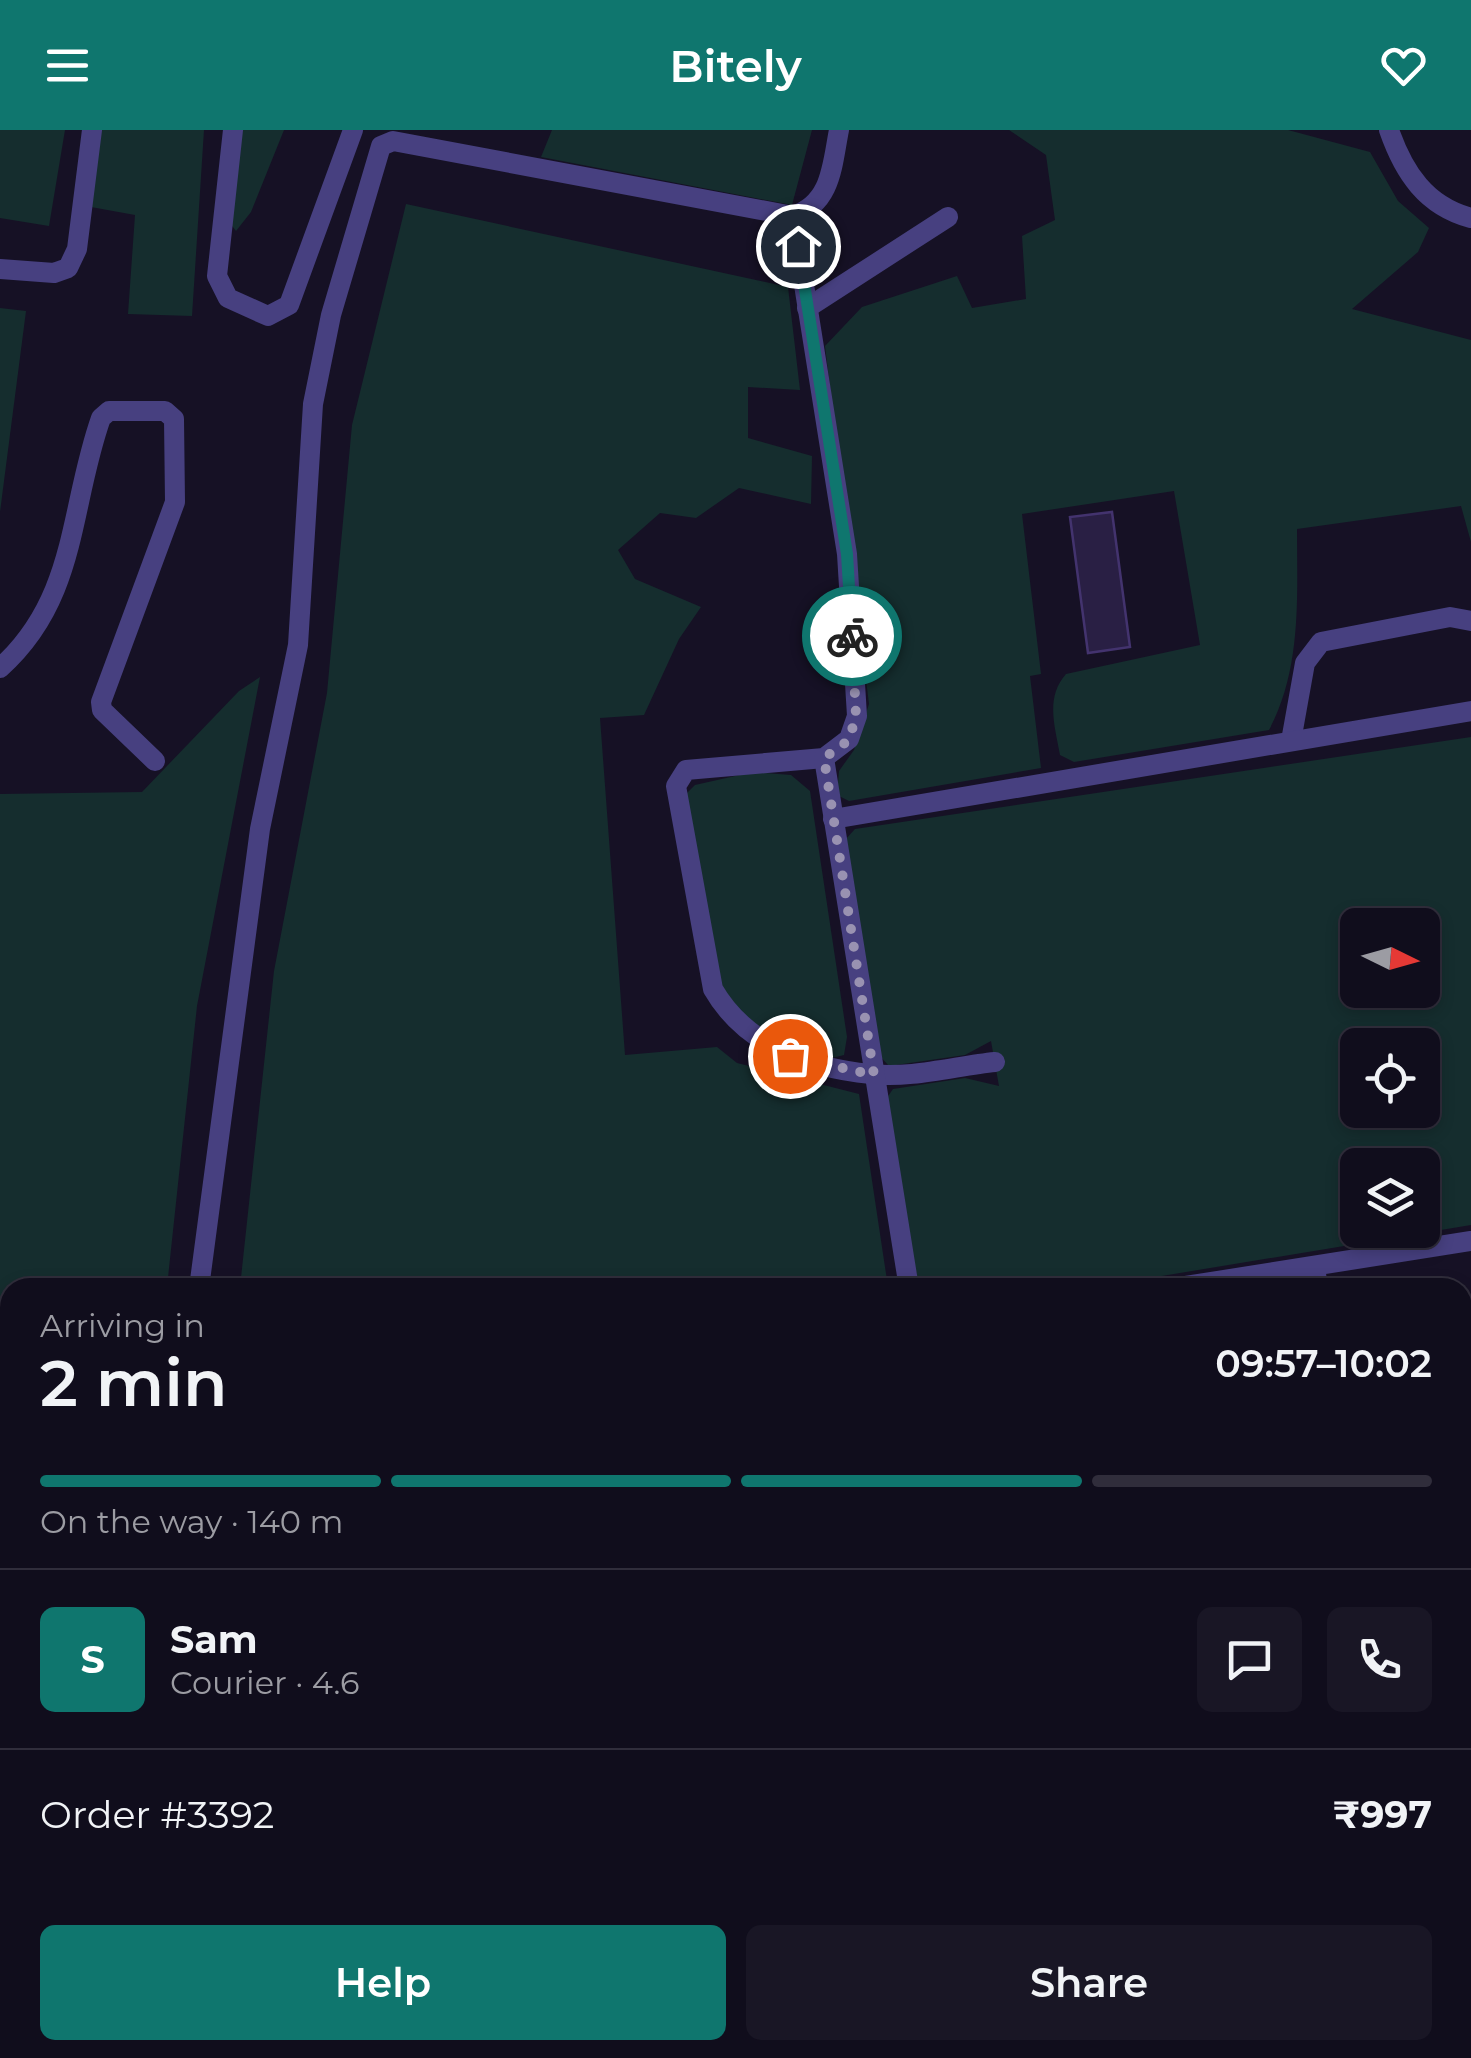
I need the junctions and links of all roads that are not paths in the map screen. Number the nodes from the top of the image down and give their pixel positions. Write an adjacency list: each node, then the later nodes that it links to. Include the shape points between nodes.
1 (92, 130): 9 (street, via 77,249 68,268)
2 (233, 130): 3 (street, via 217,276 228,298 268,316 290,305)
3 (353, 130)
4 (839, 130): 6 (street, via 820,201)
5 (1389, 130): 8 (street, via 1427,197)
6 (793, 216): 10 (street); 22 (street, via 393,141 381,146 331,315 313,404 298,645 260,829)
7 (948, 217): 10 (street)
8 (1471, 218)
9 (0, 269)
10 (808, 308): 15 (street, via 847,554 856,716 849,740)
11 (1471, 622): 14 (street, via 1450,617 1320,642 1305,664)
12 (0, 668): 16 (street, via 54,595 101,418 109,411 165,412 174,419 175,502 101,702)
13 (1471, 711): 14 (street)
14 (1291, 740): 17 (street)
15 (824, 758): 17 (street); 19 (street, via 686,770 676,786 713,989 727,1013 790,1056)
16 (156, 761)
17 (834, 818): 19 (street)
18 (995, 1062): 19 (street)
19 (874, 1075): 23 (street)
20 (1471, 1241): 21 (street)
21 (1316, 1277)
22 (200, 1278)
23 (907, 1278)

